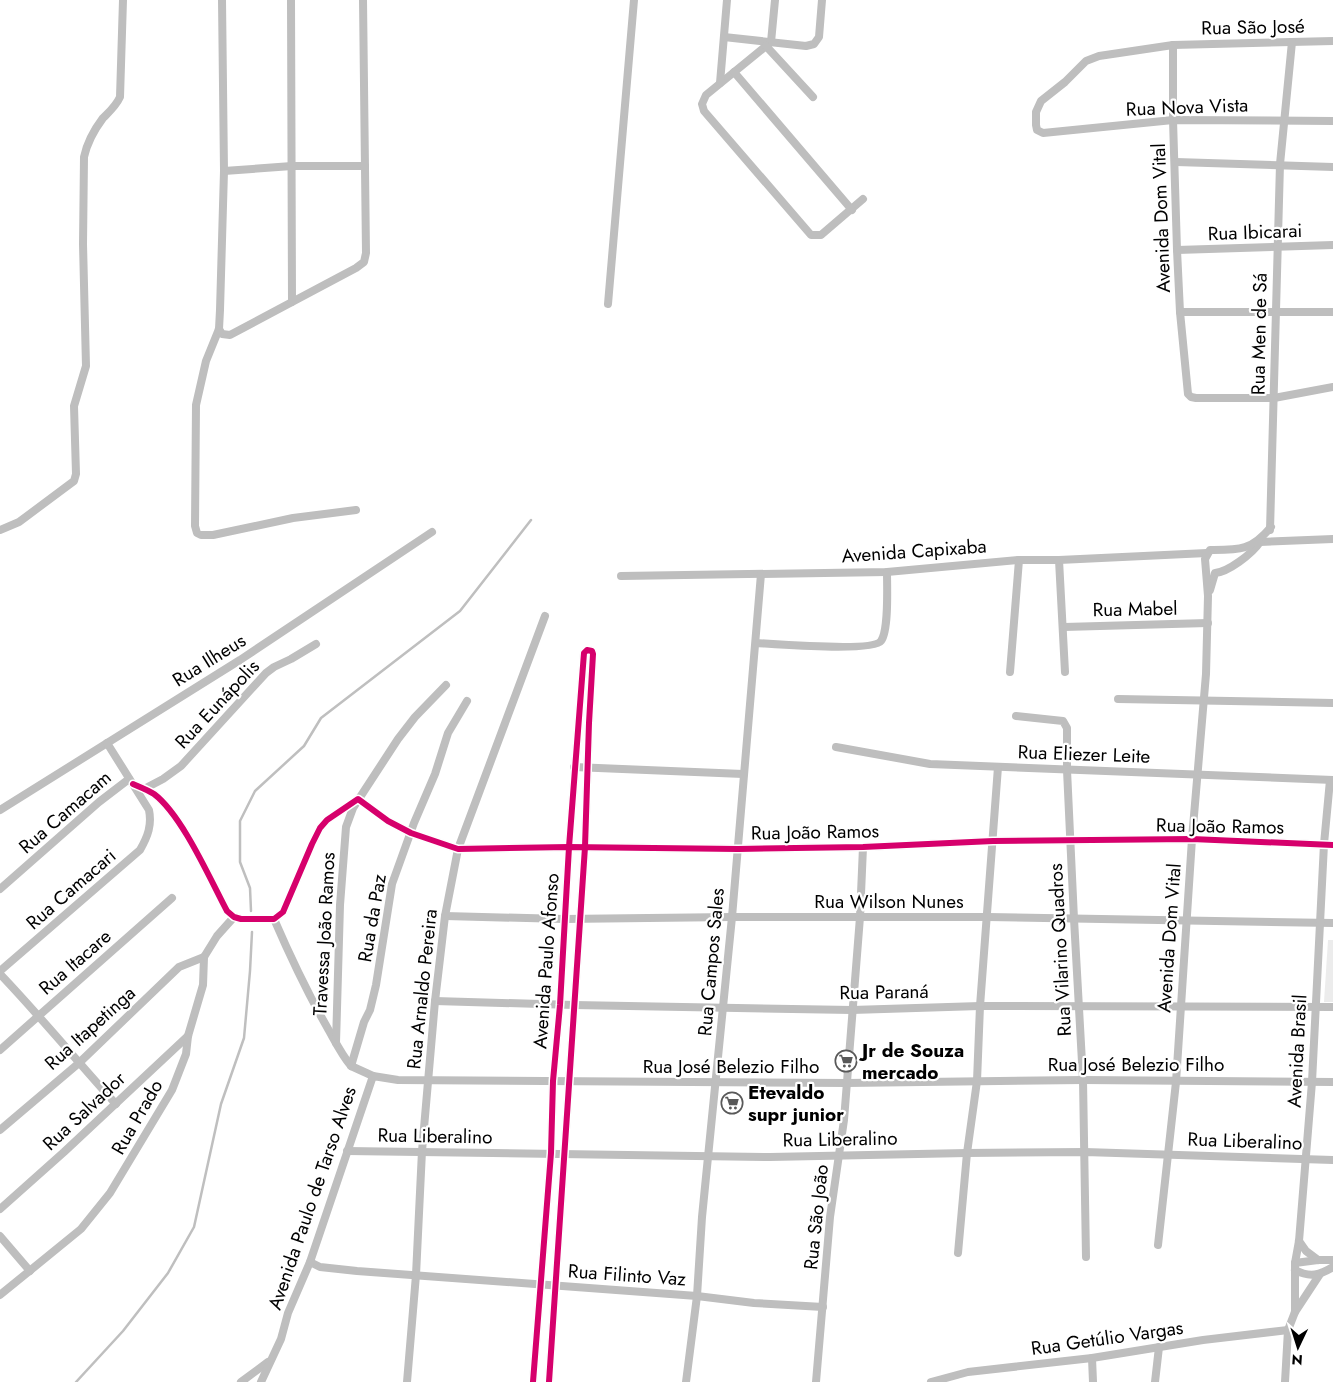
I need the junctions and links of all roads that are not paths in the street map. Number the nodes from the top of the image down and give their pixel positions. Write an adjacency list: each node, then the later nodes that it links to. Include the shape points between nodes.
1 (124, 0): 42 (street, via 120,96 90,138 84,157 82,244 86,366 74,406 76,474 74,481 19,522)
2 (222, 0): 26 (street)
3 (291, 0): 23 (street)
4 (363, 0): 24 (street)
5 (634, 0): 33 (street)
6 (727, 0): 9 (street)
7 (775, 0): 12 (street)
8 (822, 0): 12 (street, via 820,37 814,44)
9 (724, 37): 12 (street); 15 (street)
10 (1333, 41): 11 (street, Rua São José)
11 (1292, 42): 13 (street, Rua São José); 18 (street, Rua Men de Sá)
12 (769, 44): 14 (street); 16 (street)
13 (1173, 45): 17 (street, Avenida Dom Vital); 20 (street, Rua São José, via 1099,56 1086,61 1041,101 1036,112 1036,125)
14 (734, 72): 15 (street); 28 (street)
15 (720, 83): 28 (street, via 706,95 704,111 806,231 811,235 821,235)
16 (813, 97)
17 (1174, 120): 18 (street, Rua Nova Vista); 20 (street, Rua Nova Vista); 21 (street, Avenida Dom Vital)
18 (1284, 120): 19 (street, Rua Nova Vista); 22 (street, Rua Men de Sá)
19 (1333, 121)
20 (1043, 133)
21 (1176, 162): 22 (street); 31 (street, Avenida Dom Vital)
22 (1280, 164): 25 (street); 30 (street, Rua Men de Sá)
23 (292, 166): 24 (street); 26 (street); 32 (street)
24 (365, 166): 32 (street, via 364,262)
25 (1333, 167)
26 (224, 171): 37 (street)
27 (863, 199): 28 (street)
28 (852, 210)
29 (1333, 245): 30 (street, Rua Ibicarai)
30 (1278, 247): 31 (street, Rua Ibicarai); 35 (street, Rua Men de Sá)
31 (1178, 250): 34 (street, Avenida Dom Vital)
32 (292, 302): 37 (street, via 230,335 222,334)
33 (608, 304)
34 (1180, 312): 35 (street); 39 (street, Avenida Dom Vital, via 1187,391 1191,397)
35 (1276, 312): 36 (street); 39 (street, Rua Men de Sá)
36 (1333, 312)
37 (219, 329): 40 (street, via 206,361 196,405 197,533 213,535 293,518)
38 (1333, 387): 39 (street)
39 (1274, 398): 41 (street, Rua Men de Sá)
40 (356, 510)
41 (1271, 527): 45 (street, via 1269,534); 46 (street, via 1251,546)
42 (0, 530)
43 (432, 532): 66 (street, Rua Ilheus, via 240,660)
44 (1333, 539): 45 (street)
45 (1260, 542): 52 (street, via 1246,558 1221,573 1215,573)
46 (1207, 553): 48 (street, Avenida Capixaba); 52 (street, Avenida Dom Vital)
47 (1019, 560): 48 (street, Avenida Capixaba); 49 (street, Avenida Capixaba); 58 (street)
48 (1059, 560): 55 (street)
49 (887, 572): 50 (street, Avenida Capixaba); 56 (street, via 886,629 877,644 807,646)
50 (761, 574): 51 (street, Avenida Capixaba); 56 (street, Rua Campos Sales)
51 (622, 576)
52 (1208, 596): 54 (street, Avenida Dom Vital)
53 (545, 616): 89 (street, Rua Arnaldo Pereira)
54 (1208, 623): 55 (street, Rua Mabel); 62 (street, Avenida Dom Vital)
55 (1064, 627): 59 (street)
56 (756, 643): 72 (street, Rua Campos Sales)
57 (316, 644): 76 (street, Rua Eunápolis, via 266,673 182,766)
58 (1010, 672)
59 (1065, 672)
60 (446, 685): 77 (street, via 398,738)
61 (1118, 699): 62 (street)
62 (1204, 700): 64 (street); 73 (street, Avenida Dom Vital)
63 (466, 701): 79 (street, Rua da Paz, via 448,733)
64 (1333, 704)
65 (1016, 716): 71 (street, Rua Vilarino Quadros, via 1063,720 1067,728)
66 (107, 743): 75 (street); 78 (street, Rua Ilheus)
67 (836, 748): 70 (street, Rua Eliezer Leite, via 930,764)
68 (574, 767): 69 (street); 69 (street, Avenida Paulo Afonso, via 584,653 587,650 593,654); 85 (street, Avenida Paulo Afonso)
69 (587, 767): 72 (street); 86 (street, Avenida Paulo Afonso)
70 (998, 767): 71 (street, Rua Eliezer Leite); 81 (street)
71 (1067, 770): 73 (street, Rua Eliezer Leite); 82 (street, Rua Vilarino Quadros)
72 (743, 774): 88 (street, Rua Campos Sales)
73 (1198, 774): 74 (street, Rua Eliezer Leite); 80 (street, Avenida Dom Vital)
74 (1331, 780): 83 (street, Avenida Brasil)
75 (131, 781): 76 (street); 90 (street, Rua Camacam, via 99,802); 105 (street, Rua Camacari, via 149,810 151,821 148,837 140,850)
76 (144, 789): 93 (street, via 169,809 227,911)
77 (358, 799): 79 (street, Rua João Ramos); 98 (street, via 320,828 282,912); 118 (street, Travessa João Ramos, via 346,827)
78 (0, 810)
79 (411, 833): 89 (street, Rua João Ramos); 121 (street, Rua da Paz, via 392,884 376,985)
80 (1192, 839): 82 (street, Rua João Ramos); 83 (street, Rua João Ramos); 101 (street, Avenida Dom Vital)
81 (993, 841): 82 (street, Rua João Ramos); 87 (street, Rua João Ramos); 96 (street)
82 (1071, 841): 100 (street, Rua Vilarino Quadros)
83 (1324, 844): 84 (street, Rua João Ramos); 102 (street, Avenida Brasil)
84 (1333, 845)
85 (569, 847): 86 (street, Rua João Ramos); 89 (street, Rua João Ramos); 99 (street, Avenida Paulo Afonso)
86 (585, 847): 88 (street, Rua João Ramos); 97 (street, Avenida Paulo Afonso)
87 (863, 847): 88 (street, Rua João Ramos); 95 (street, Rua São João)
88 (738, 848): 94 (street, Rua Campos Sales)
89 (458, 849): 92 (street, Rua Arnaldo Pereira)
90 (0, 889)
91 (172, 898): 116 (street, Rua Itacare)
92 (445, 916): 99 (street, Rua Wilson Nunes); 106 (street, Rua Arnaldo Pereira)
93 (234, 917): 98 (street); 104 (street, Rua Prado)
94 (732, 917): 95 (street, Rua Wilson Nunes); 97 (street, Rua Wilson Nunes); 112 (street, Rua Campos Sales)
95 (860, 917): 96 (street, Rua Wilson Nunes); 115 (street, Rua São João)
96 (988, 917): 100 (street, Rua Wilson Nunes); 110 (street)
97 (581, 918): 99 (street, Rua Wilson Nunes); 108 (street, Avenida Paulo Afonso)
98 (274, 919): 118 (street, via 301,979)
99 (564, 919): 107 (street, Avenida Paulo Afonso)
100 (1074, 919): 101 (street, Rua Wilson Nunes); 109 (street, Rua Vilarino Quadros)
101 (1187, 922): 102 (street, Rua Wilson Nunes); 111 (street, Avenida Dom Vital)
102 (1321, 922): 103 (street, Rua Wilson Nunes); 113 (street, Avenida Brasil)
103 (1333, 923)
104 (204, 957): 117 (street, Rua Prado, via 203,985); 120 (street, Rua Itapetinga, via 180,967)
105 (0, 973): 116 (street)
106 (435, 1001): 107 (street, Rua Paraná); 123 (street, Rua Arnaldo Pereira)
107 (560, 1005): 108 (street, Rua Paraná); 125 (street, Avenida Paulo Afonso)
108 (574, 1005): 112 (street, Rua Paraná); 126 (street, Avenida Paulo Afonso)
109 (1078, 1005): 110 (street, Rua Paraná); 111 (street, Rua Paraná); 124 (street, Rua Vilarino Quadros)
110 (980, 1006): 115 (street, Rua Paraná); 127 (street)
111 (1180, 1006): 113 (street, Rua Paraná); 129 (street, Avenida Dom Vital)
112 (723, 1007): 115 (street, Rua Paraná); 128 (street, Rua Campos Sales)
113 (1316, 1007): 114 (street, Rua Paraná); 130 (street, Avenida Brasil)
114 (1333, 1007)
115 (852, 1010): 132 (street, Rua São João)
116 (39, 1015): 119 (street, Rua Itacare); 120 (street)
117 (188, 1036): 133 (street, Rua Salvador); 157 (street, Rua Prado, via 186,1054 172,1090 110,1193 81,1229)
118 (336, 1043): 121 (street)
119 (0, 1050)
120 (79, 1063): 133 (street); 134 (street, Rua Itapetinga)
121 (351, 1066): 122 (street)
122 (373, 1076): 123 (street, Avenida Paulo de Tarso Alves); 135 (street, Avenida Paulo de Tarso Alves)
123 (429, 1080): 125 (street, Rua José Belezio Filho); 136 (street, Rua Arnaldo Pereira)
124 (1083, 1080): 127 (street, Rua José Belezio Filho); 129 (street, Rua José Belezio Filho); 138 (street, Rua Vilarino Quadros)
125 (553, 1081): 126 (street, Rua José Belezio Filho); 139 (street, Avenida Paulo Afonso)
126 (570, 1081): 128 (street, Rua José Belezio Filho); 140 (street, Avenida Paulo Afonso)
127 (977, 1081): 132 (street, Rua José Belezio Filho); 137 (street)
128 (716, 1082): 132 (street, Rua José Belezio Filho); 142 (street, Rua Campos Sales)
129 (1176, 1082): 130 (street, Rua José Belezio Filho); 141 (street, Avenida Dom Vital)
130 (1312, 1082): 131 (street, Rua José Belezio Filho); 144 (street, Avenida Brasil)
131 (1333, 1082)
132 (847, 1083): 143 (street, Rua São João)
133 (116, 1104): 146 (street, Rua Salvador)
134 (0, 1130)
135 (347, 1151): 136 (street, Rua Liberalino); 154 (street, Avenida Paulo de Tarso Alves)
136 (422, 1151): 139 (street, Rua Liberalino); 159 (street, Rua Arnaldo Pereira)
137 (967, 1152): 138 (street, Rua Liberalino); 143 (street, Rua Liberalino); 150 (street)
138 (1085, 1152): 141 (street, Rua Liberalino); 151 (street, Rua Vilarino Quadros)
139 (551, 1153): 140 (street, Rua Liberalino); 160 (street, Avenida Paulo Afonso)
140 (565, 1154): 142 (street, Rua Liberalino); 161 (street, Avenida Paulo Afonso)
141 (1167, 1154): 144 (street, Rua Liberalino); 149 (street, Avenida Dom Vital)
142 (709, 1155): 143 (street, Rua Liberalino); 163 (street, Rua Campos Sales)
143 (840, 1156): 164 (street, Rua São João, via 830,1217)
144 (1306, 1159): 145 (street, Rua Liberalino); 148 (street, Avenida Brasil)
145 (1333, 1160)
146 (0, 1208)
147 (0, 1236): 157 (street)
148 (1298, 1240): 152 (street); 156 (street, Avenida Brasil)
149 (1158, 1245)
150 (958, 1253)
151 (1086, 1257)
152 (1318, 1260): 153 (street); 156 (street)
153 (1333, 1260)
154 (310, 1262): 159 (street, Rua Filinto Vaz, via 320,1267); 169 (street, Avenida Paulo de Tarso Alves)
155 (1333, 1266): 158 (street)
156 (1295, 1267): 158 (street, via 1312,1275); 165 (street, Avenida Brasil)
157 (30, 1271): 162 (street, Rua Prado)
158 (1320, 1274): 165 (street)
159 (416, 1276): 160 (street, Rua Filinto Vaz); 173 (street, Rua Arnaldo Pereira)
160 (540, 1284): 161 (street, Rua Filinto Vaz); 174 (street, Avenida Paulo Afonso)
161 (556, 1286): 163 (street, Rua Filinto Vaz); 175 (street, Avenida Paulo Afonso)
162 (0, 1294)
163 (697, 1296): 164 (street, Rua Filinto Vaz); 176 (street, Rua Campos Sales)
164 (823, 1308): 177 (street, Rua São João)
165 (1294, 1312): 166 (street, Avenida Brasil)
166 (1288, 1330): 167 (street, Rua Getúlio Vargas); 181 (street, Avenida Brasil)
167 (1159, 1347): 168 (street, Rua Getúlio Vargas); 180 (street)
168 (1092, 1358): 170 (street, Rua Getúlio Vargas, via 968,1372); 179 (street)
169 (270, 1361): 171 (street); 172 (street, Avenida Paulo de Tarso Alves)
170 (951, 1379): 178 (street, Rua Getúlio Vargas)
171 (241, 1382)
172 (261, 1382)
173 (407, 1382)
174 (532, 1382)
175 (549, 1382)
176 (686, 1382)
177 (816, 1382)
178 (930, 1382)
179 (1093, 1382)
180 (1155, 1382)
181 (1285, 1382)

